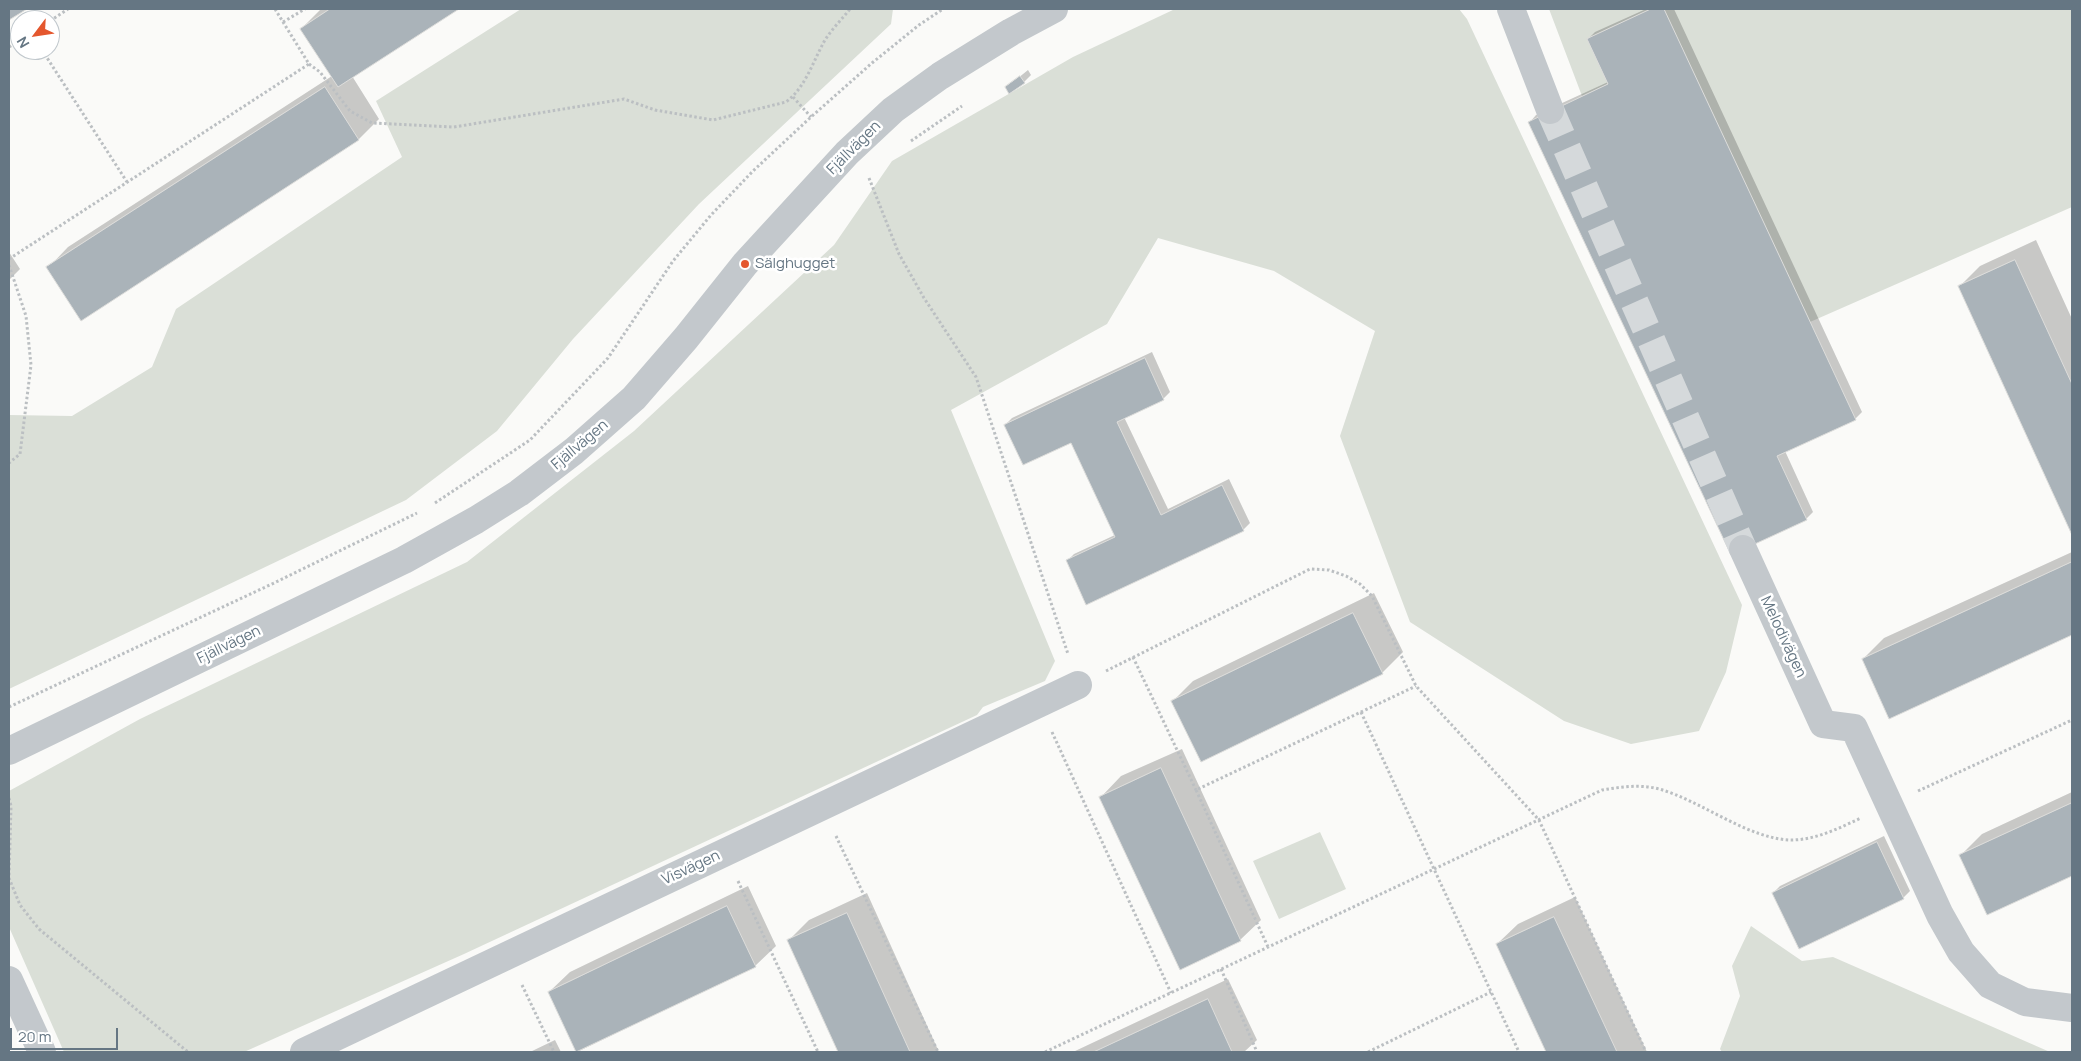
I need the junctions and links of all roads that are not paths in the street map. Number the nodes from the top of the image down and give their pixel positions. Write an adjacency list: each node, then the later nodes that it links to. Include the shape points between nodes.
1 (1054, 9): 6 (street, Fjällvägen, via 940,76 893,110 847,154 745,264 634,398 574,451 519,493 404,560)
2 (1510, 9): 3 (street)
3 (1550, 110)
4 (1743, 549): 8 (street, Melodivägen, via 1823,724 1854,728 1940,915 1961,952 1990,985 2025,1002)
5 (1078, 685): 9 (street, Visvägen)
6 (9, 751)
7 (9, 980): 10 (street)
8 (2072, 1008)
9 (309, 1051)
10 (42, 1052)

